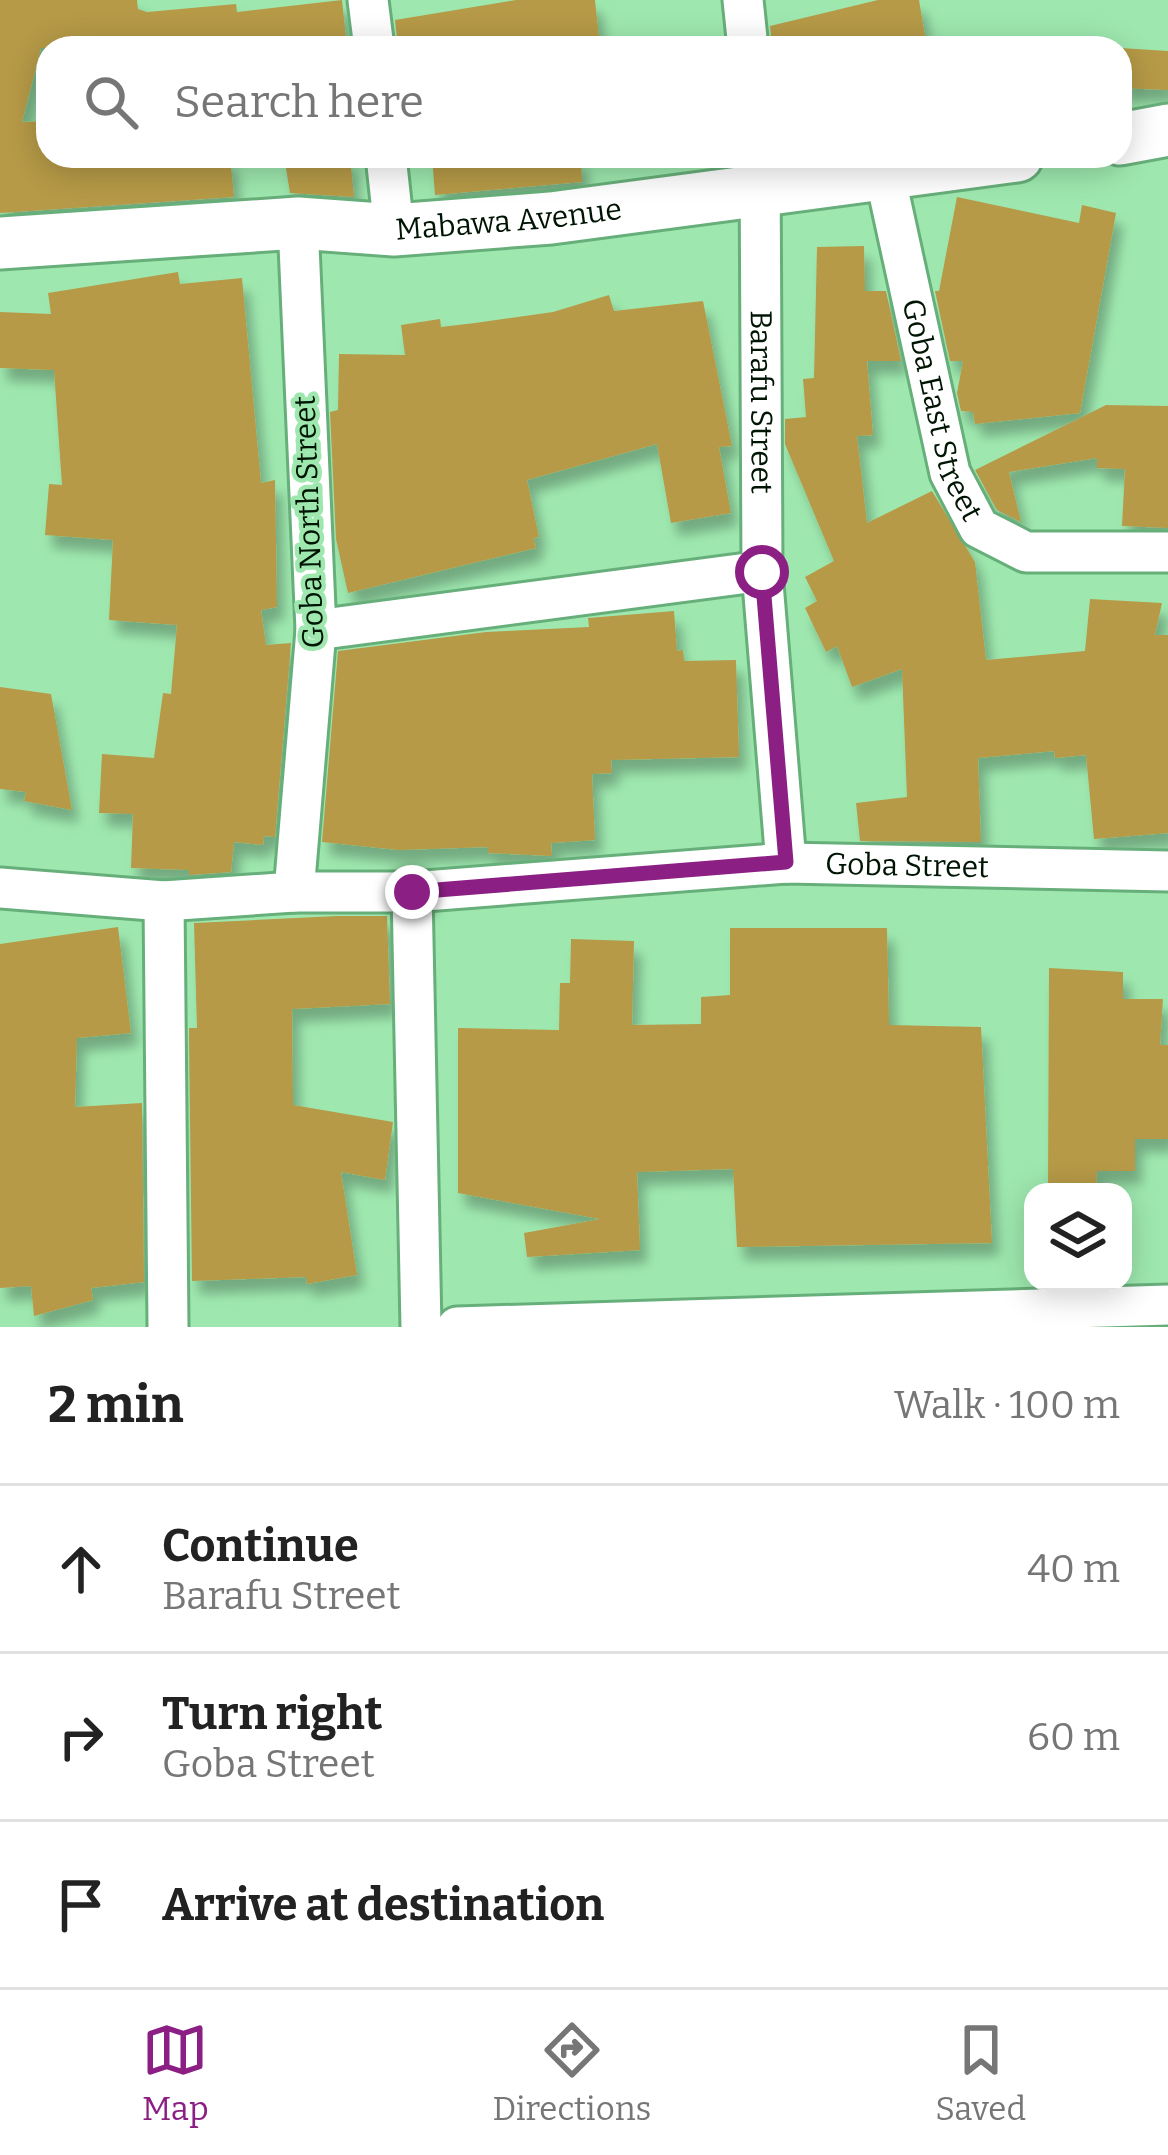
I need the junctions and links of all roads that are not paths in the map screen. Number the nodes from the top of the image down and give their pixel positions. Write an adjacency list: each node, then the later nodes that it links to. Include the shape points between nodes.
1 (368, 0): 3 (street)
2 (743, 0): 4 (street)
3 (372, 36)
4 (747, 36)
5 (1168, 130): 6 (street)
6 (1132, 137)
7 (387, 168): 12 (street)
8 (911, 168): 9 (street, Mabawa Avenue)
9 (884, 171): 10 (street, Mabawa Avenue); 14 (street, Goba East Street, via 950,473 979,528 1026,552)
10 (763, 174): 12 (street, Mabawa Avenue); 15 (street, Barafu Street)
11 (298, 224): 12 (street, Mabawa Avenue); 13 (street, Mabawa Avenue); 16 (street, Goba North Street)
12 (394, 230)
13 (0, 243)
14 (1168, 551)
15 (762, 572): 16 (street); 17 (street, Barafu Street)
16 (316, 631): 20 (street, Goba North Street)
17 (786, 862): 18 (street, Goba Street); 21 (street, Goba Street)
18 (1168, 872)
19 (0, 888): 22 (street, Goba Street)
20 (294, 892): 21 (street, Goba Street); 22 (street, Goba Street)
21 (412, 892): 25 (street)
22 (164, 901): 24 (street)
23 (1168, 1306): 26 (street)
24 (168, 1327)
25 (421, 1327)
26 (457, 1327)

